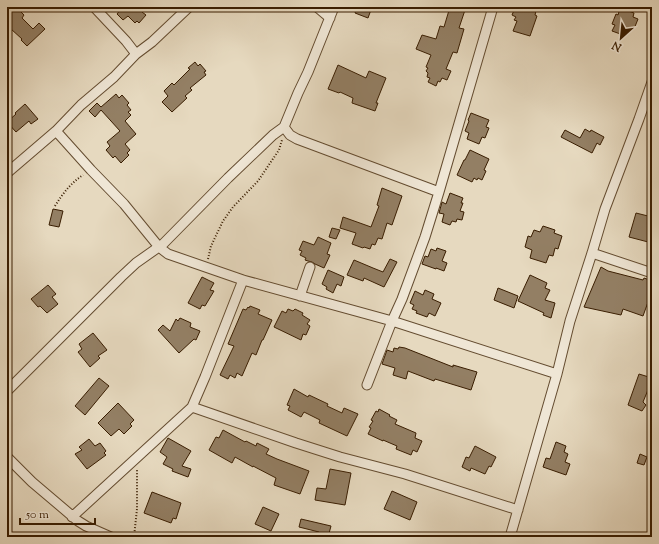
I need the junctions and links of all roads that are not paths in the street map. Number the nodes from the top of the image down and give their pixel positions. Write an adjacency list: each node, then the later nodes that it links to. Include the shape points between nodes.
1 (94, 7): 7 (street)
2 (190, 7): 7 (street)
3 (317, 7): 6 (street)
4 (334, 7): 6 (street)
5 (493, 7): 12 (street)
6 (330, 18): 9 (street)
7 (136, 54): 10 (street)
8 (652, 84): 14 (street)
9 (284, 127): 12 (street, via 297,139); 13 (street, via 266,141)
10 (56, 131): 11 (street); 13 (street, via 124,204)
11 (7, 174)
12 (439, 192): 19 (street)
13 (159, 247): 17 (street, via 176,257); 22 (street, via 121,277)
14 (592, 253): 16 (street); 20 (street, via 570,321)
15 (310, 267): 18 (street)
16 (652, 273)
17 (242, 280): 18 (street); 23 (street)
18 (300, 296): 19 (street)
19 (392, 321): 20 (street); 21 (street)
20 (557, 374): 25 (street)
21 (367, 385)
22 (7, 391)
23 (192, 407): 25 (street, via 288,440); 26 (street)
24 (7, 457): 26 (street)
25 (518, 510): 28 (street)
26 (72, 517): 27 (street)
27 (111, 537)
28 (510, 537)

